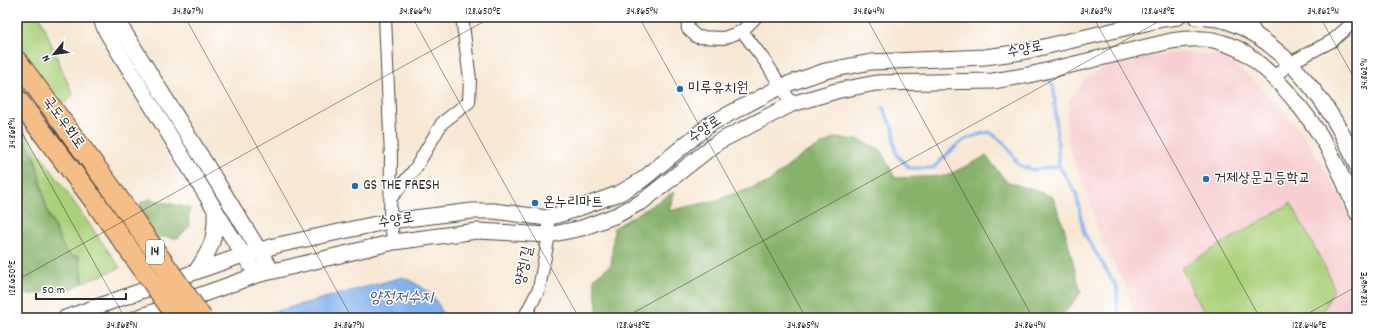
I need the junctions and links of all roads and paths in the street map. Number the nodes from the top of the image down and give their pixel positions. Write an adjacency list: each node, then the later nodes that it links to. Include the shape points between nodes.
1 (100, 17): 21 (street, via 106,31)
2 (115, 17): 25 (street)
3 (385, 17): 20 (street, via 390,97)
4 (462, 17): 20 (street, via 470,80 469,102 442,123 415,169)
5 (687, 17): 11 (street, via 688,29 697,37 724,38)
6 (756, 17): 11 (street)
7 (1178, 17): 16 (street, 수양로, via 1022,52 985,57 871,62 825,71)
8 (1196, 17): 12 (street, via 1228,21)
9 (1246, 17): 12 (street)
10 (1357, 19): 14 (street, via 1332,41)
11 (742, 31): 16 (street)
12 (1257, 35): 14 (street)
13 (17, 61): 37 (highway, 국도우회로 / 14, bridge)
14 (1290, 63): 15 (street); 19 (street, via 1322,102 1350,149)
15 (1273, 78): 18 (street, 수양로, via 1252,58 1234,48 1215,40 1188,39 993,81 876,83); 22 (street, 수양로, via 1309,119 1334,158)
16 (782, 86): 18 (street); 23 (street, 수양로, via 710,124 642,180 620,193)
17 (17, 99): 36 (highway, 국도우회로 / 14, bridge, via 93,199)
18 (792, 104): 26 (street, 수양로, via 718,142 643,201 617,215 582,228)
19 (1357, 166)
20 (391, 198): 24 (street)
21 (215, 209): 30 (street); 31 (street, via 216,223 212,244)
22 (1357, 213)
23 (547, 218): 24 (street, 수양로, via 494,210); 26 (street, 양정1길)
24 (390, 221): 27 (street); 28 (street, 수양로)
25 (248, 234): 28 (street, via 262,243); 29 (street)
26 (548, 235): 27 (street, 수양로, via 477,231); 38 (street, 양정1길, via 539,289)
27 (394, 242): 32 (street, 수양로)
28 (278, 245): 29 (street, 수양로)
29 (258, 250): 30 (street, 수양로); 32 (street)
30 (243, 254): 31 (street, 수양로); 33 (street)
31 (197, 270): 34 (street, 수양로)
32 (272, 271): 33 (street, 수양로)
33 (257, 275): 35 (street, 수양로)
34 (65, 318)
35 (136, 318)
36 (178, 318)
37 (202, 318)
38 (524, 318)

